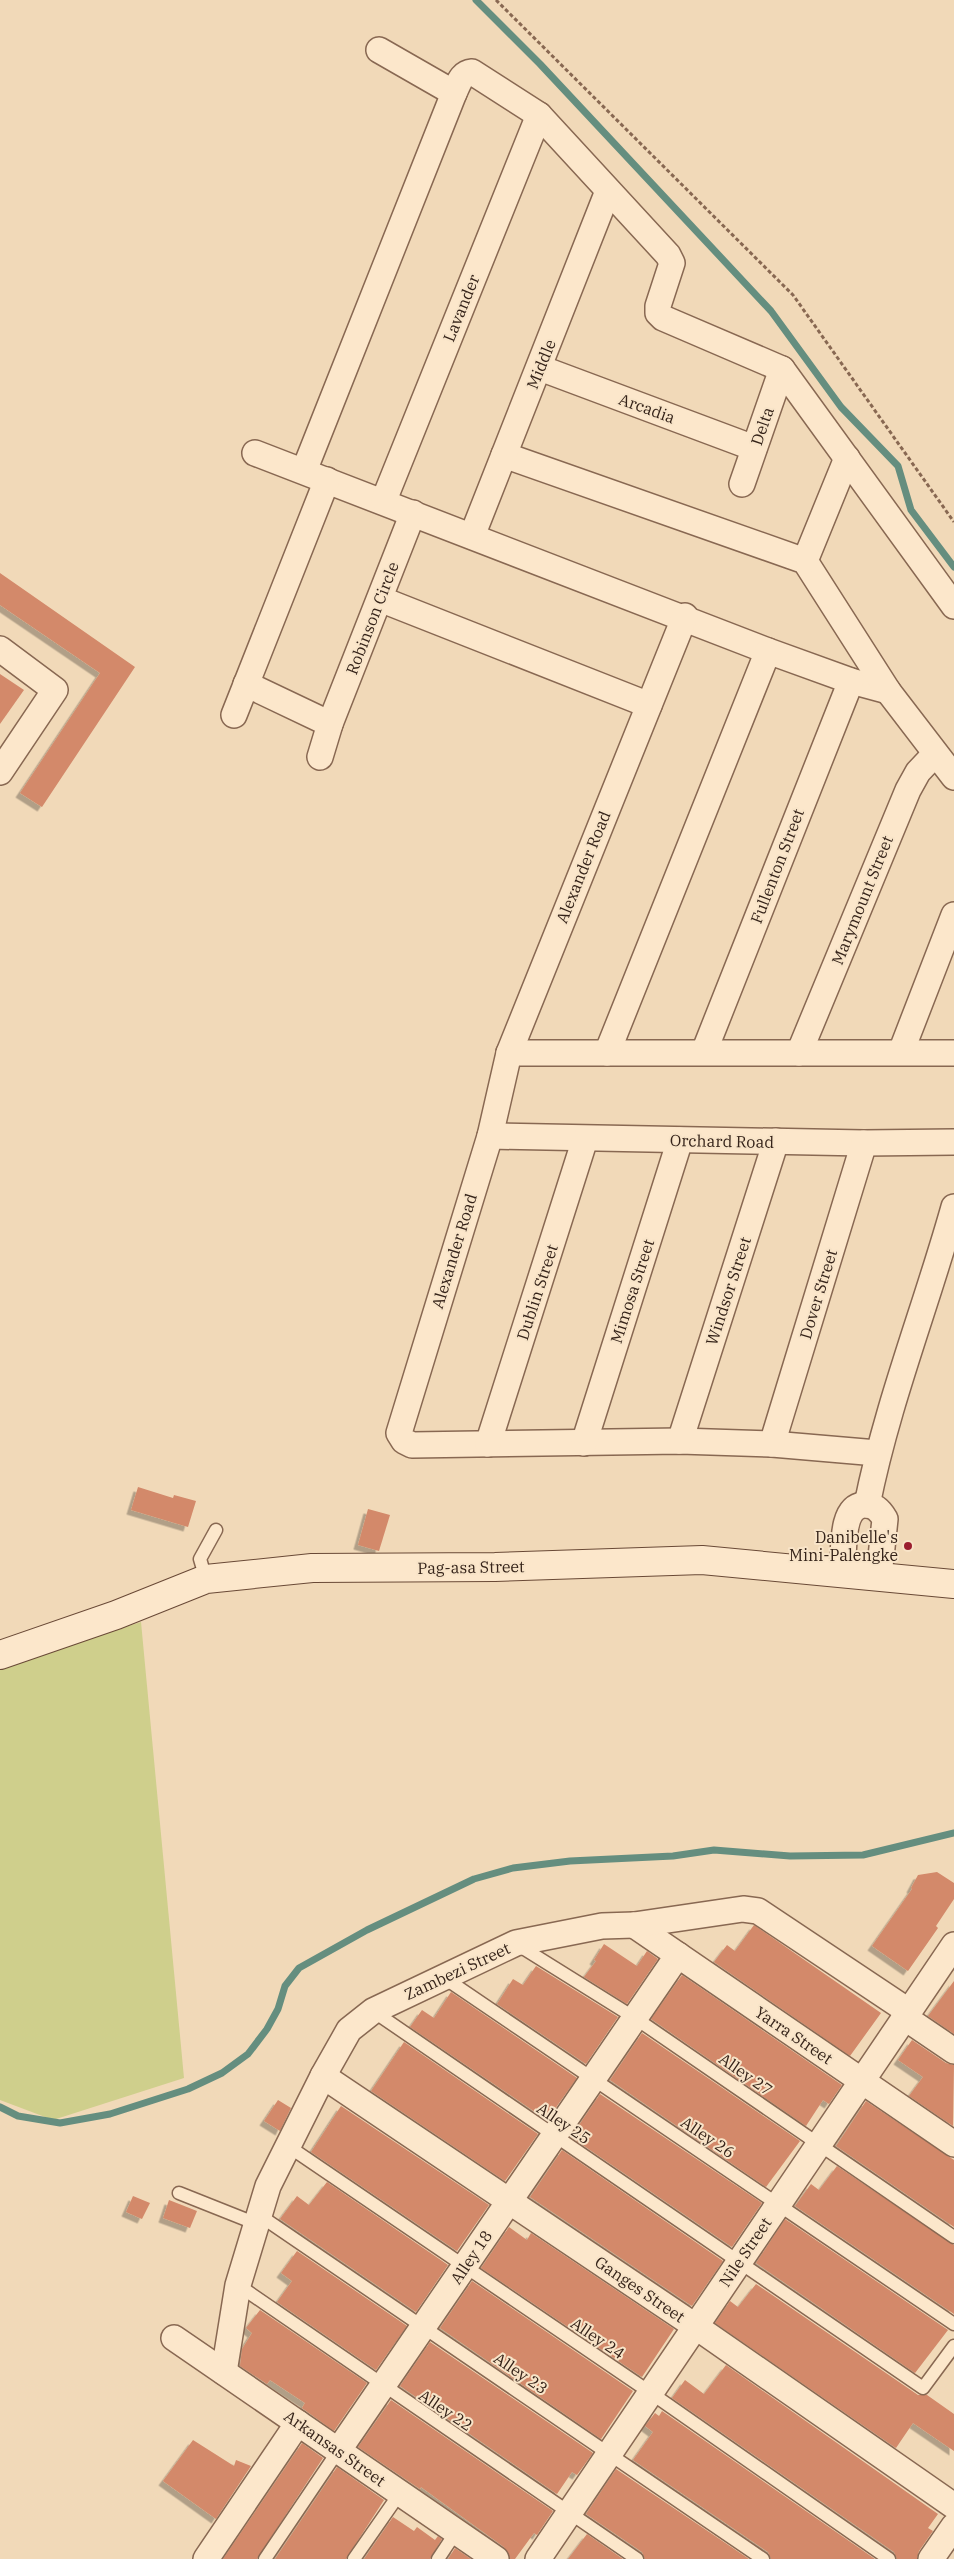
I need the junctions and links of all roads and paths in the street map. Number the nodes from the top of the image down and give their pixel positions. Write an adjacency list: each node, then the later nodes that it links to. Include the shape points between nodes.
1 (496, 0): 16 (path, via 793,295)
2 (379, 50): 3 (street)
3 (454, 93): 4 (street, via 462,76 472,72); 12 (street)
4 (539, 115): 5 (street); 14 (street, Lavander)
5 (608, 191): 6 (street, Middle); 7 (street, via 672,263 658,313)
6 (540, 368): 8 (street, Arcadia); 10 (street, Middle)
7 (782, 369): 8 (street, Delta); 11 (street)
8 (754, 448): 13 (street, Delta)
9 (255, 452): 12 (street)
10 (504, 454): 17 (street, Middle); 18 (street)
11 (847, 458): 18 (street); 20 (street)
12 (315, 475): 14 (street); 25 (street)
13 (742, 484)
14 (384, 500): 15 (street)
15 (413, 513): 17 (street); 19 (street, Robinson Circle)
16 (954, 522)
17 (472, 536): 21 (street)
18 (805, 561): 26 (street)
19 (380, 599): 27 (street); 29 (street, Robinson Circle)
20 (954, 606)
21 (684, 616): 23 (street); 27 (street, Alexander Road)
22 (0, 649): 32 (street, via 55,690)
23 (768, 651): 24 (street); 38 (street)
24 (850, 681): 26 (street); 35 (street, Fullenton Street)
25 (246, 684): 28 (street); 29 (street)
26 (888, 691): 30 (street)
27 (649, 705): 37 (street, Alexander Road)
28 (234, 716)
29 (330, 724): 31 (street, Robinson Circle)
30 (935, 754): 33 (street); 39 (street, Marymount Street, via 918,772 908,790)
31 (320, 757)
32 (0, 772)
33 (954, 777)
34 (954, 915): 36 (street)
35 (704, 1052): 38 (street); 39 (street)
36 (901, 1052): 39 (street); 40 (street)
37 (509, 1053): 38 (street); 41 (street, Alexander Road)
38 (606, 1053)
39 (799, 1053)
40 (954, 1053)
41 (490, 1136): 42 (street, Orchard Road); 51 (street, Alexander Road, via 398,1429 400,1438 412,1445)
42 (585, 1139): 43 (street, Orchard Road); 51 (street, Dublin Street)
43 (680, 1140): 44 (street, Orchard Road); 50 (street, Mimosa Street)
44 (776, 1141): 46 (street, Orchard Road); 49 (street, Windsor Street)
45 (954, 1142): 46 (street, Orchard Road)
46 (864, 1143): 52 (street, Dover Street)
47 (954, 1207): 48 (street)
48 (945, 1276): 53 (street)
49 (680, 1441): 50 (street, Alexander Road); 52 (street, Alexander Road)
50 (584, 1443): 51 (street, Alexander Road)
51 (488, 1444)
52 (772, 1444): 53 (street, Alexander Road)
53 (877, 1453): 54 (street)
54 (866, 1505): 56 (street, via 856,1507 847,1516); 57 (street, via 876,1508 885,1519)
55 (216, 1530): 58 (lane, via 200,1559)
56 (842, 1573): 57 (street, Pag-asa Street); 58 (street, Pag-asa Street, via 702,1560 495,1567 312,1568)
57 (879, 1576): 59 (street, Pag-asa Street)
58 (206, 1578): 60 (street, Pag-asa Street, via 116,1615)
59 (954, 1584)
60 (0, 1655)
61 (634, 1925): 62 (street, Zambezi Street, via 602,1926); 64 (street, Yarra Street); 67 (street, Zambezi Street, via 743,1910 758,1911)
62 (516, 1944): 65 (street, Zambezi Street); 68 (lane, Alley 27)
63 (951, 1955): 67 (street, Nile Street)
64 (678, 1956): 68 (street, Alley 18); 72 (street, Yarra Street)
65 (444, 1978): 66 (street, Zambezi Street); 71 (lane, Alley 26)
66 (373, 2011): 70 (street, Zambezi Street, via 349,2030); 73 (lane, Alley 25)
67 (906, 2014): 69 (street, Zambezi Street); 72 (street, Nile Street)
68 (635, 2018): 71 (street, Alley 18); 74 (lane, Alley 27)
69 (954, 2051)
70 (323, 2076): 76 (street, Zambezi Street); 78 (street, Ganges Street)
71 (593, 2079): 73 (street, Alley 18); 79 (lane, Alley 26)
72 (861, 2081): 74 (street, Nile Street); 75 (street, Yarra Street)
73 (554, 2136): 78 (street, Alley 18); 82 (lane, Alley 25)
74 (818, 2144): 79 (street, Nile Street); 81 (lane, Alley 27)
75 (954, 2144)
76 (288, 2146): 80 (street, Zambezi Street, via 268,2186); 83 (lane, Alley 24)
77 (179, 2193): 80 (lane, Alley 23)
78 (509, 2201): 83 (street, Alley 18); 86 (street, Ganges Street)
79 (778, 2204): 82 (street, Nile Street); 85 (lane, Alley 26)
80 (258, 2219): 84 (street, Zambezi Street); 87 (lane, Alley 23)
81 (954, 2237)
82 (739, 2262): 86 (street, Nile Street); 89 (lane, Alley 25, via 923,2388)
83 (465, 2268): 87 (street, Alley 18); 92 (lane, Alley 24)
84 (238, 2285): 90 (street, Zambezi Street); 91 (lane, Alley 22)
85 (954, 2324)
86 (694, 2326): 92 (street, Nile Street); 97 (street, Ganges Street)
87 (423, 2327): 91 (street, Alley 18); 95 (lane, Alley 23)
88 (174, 2338): 90 (street, Arkansas Street)
89 (954, 2346)
90 (224, 2372): 93 (street, Arkansas Street)
91 (383, 2386): 94 (street, Alley 18); 98 (lane, Alley 22)
92 (651, 2392): 95 (street, Nile Street); 109 (lane, Alley 24)
93 (298, 2423): 94 (street, Arkansas Street); 101 (street)
94 (338, 2451): 96 (street, Arkansas Street); 102 (lane, Alley 18)
95 (610, 2453): 98 (street, Nile Street); 108 (lane, Alley 23)
96 (400, 2493): 100 (street, Arkansas Street); 103 (lane)
97 (954, 2506)
98 (569, 2513): 106 (street, Nile Street); 107 (lane, Alley 22)
99 (954, 2526): 110 (street)
100 (456, 2532): 104 (lane); 105 (street, Arkansas Street)
101 (206, 2559)
102 (265, 2559)
103 (354, 2559)
104 (438, 2559)
105 (496, 2559)
106 (538, 2559)
107 (638, 2559)
108 (764, 2559)
109 (889, 2559)
110 (931, 2559)

